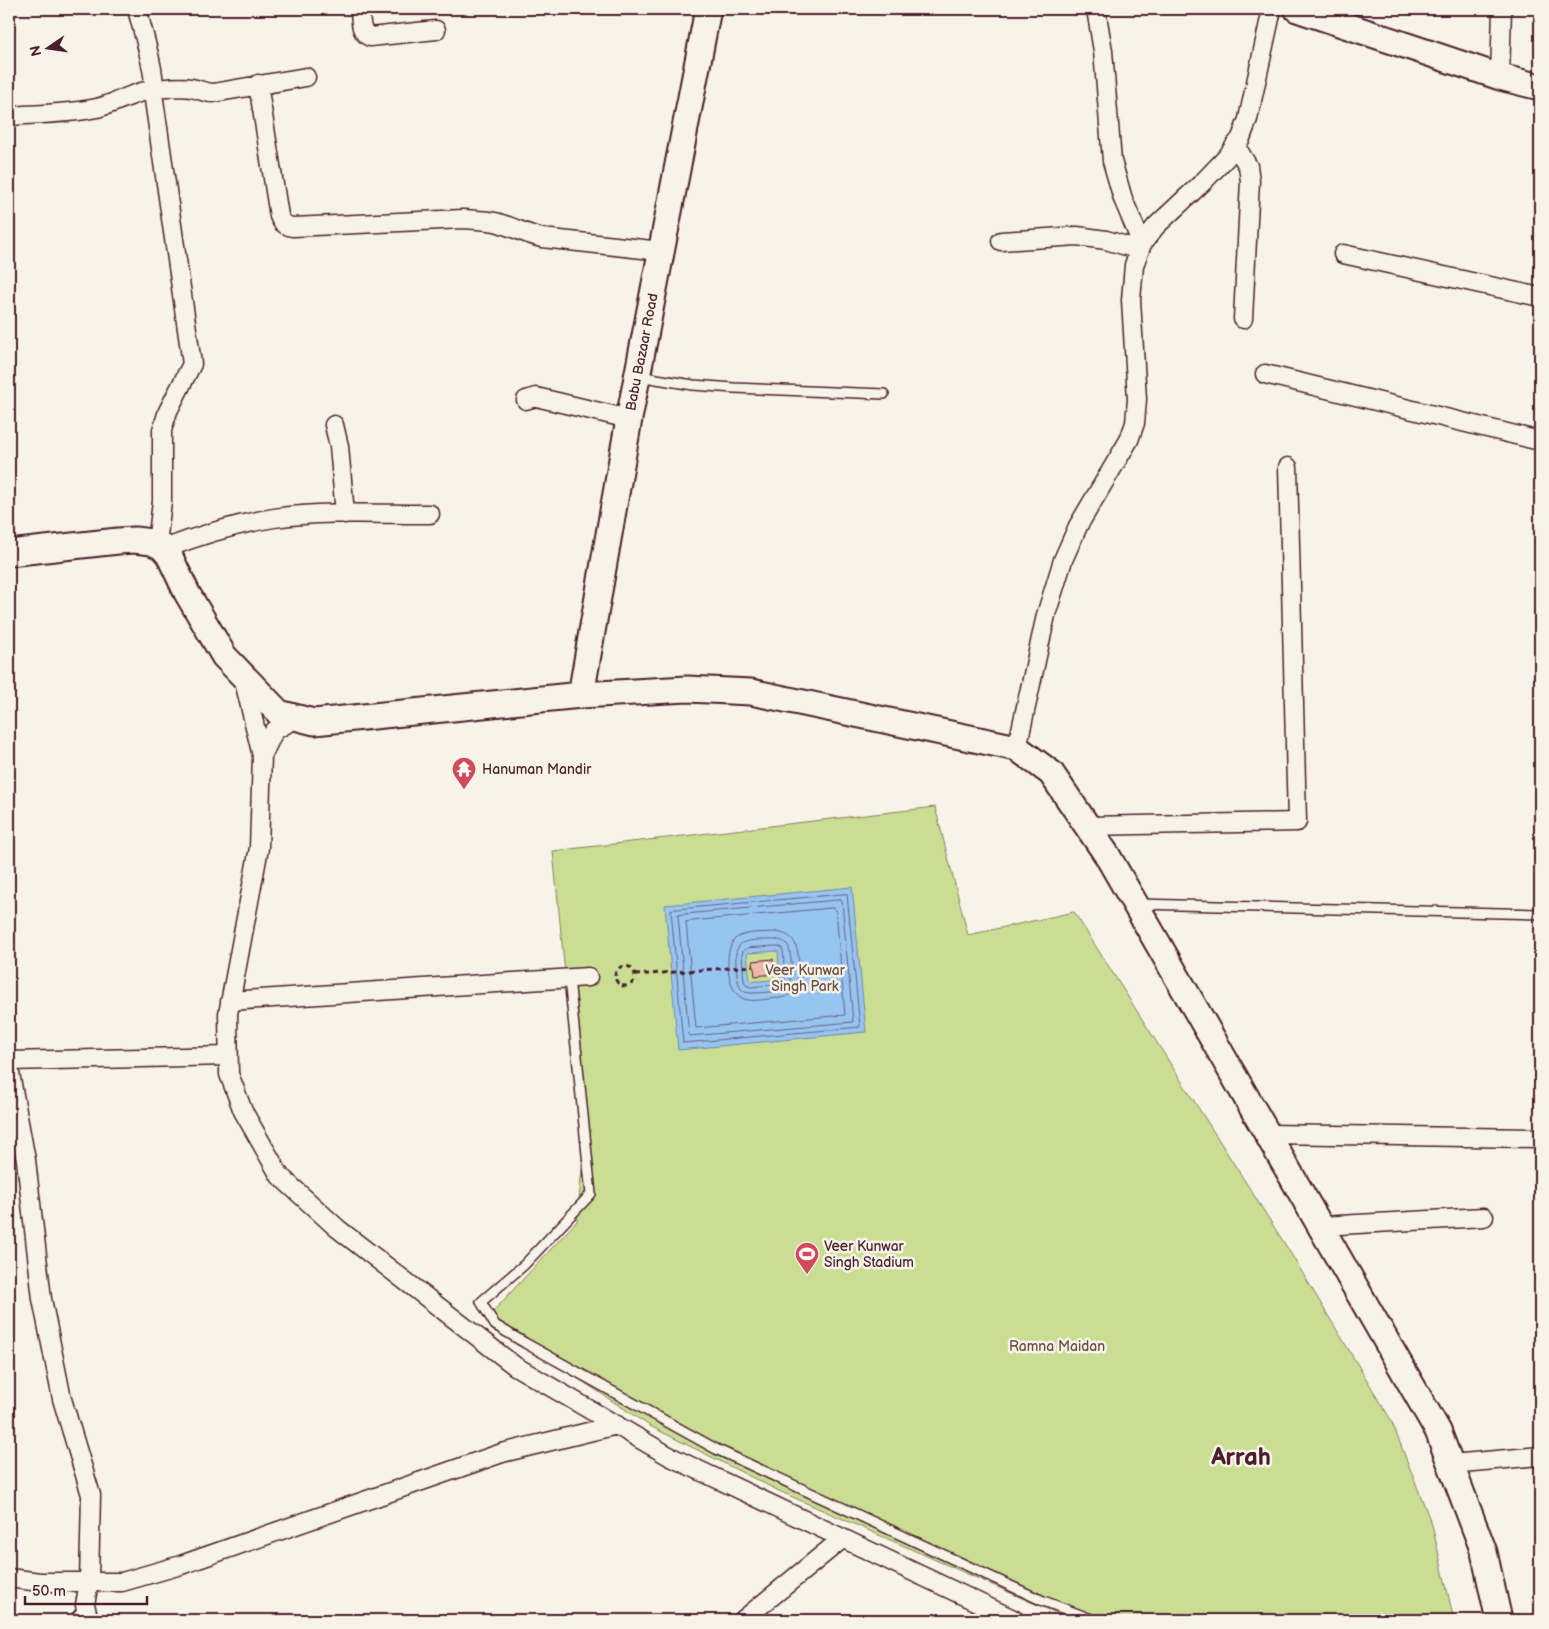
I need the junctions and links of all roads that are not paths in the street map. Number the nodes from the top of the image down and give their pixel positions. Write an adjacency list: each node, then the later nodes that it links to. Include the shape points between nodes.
1 (137, 9): 13 (street)
2 (360, 9): 8 (street, via 363,31 370,37)
3 (708, 9): 18 (street, Babu Bazaar Road)
4 (1096, 9): 17 (street, via 1103,51 1112,161)
5 (1272, 9): 15 (street, via 1248,118)
6 (1297, 9): 10 (street)
7 (1502, 9): 10 (street)
8 (436, 30)
9 (306, 77): 11 (street)
10 (1500, 77): 12 (street)
11 (258, 84): 13 (street, via 213,93 186,87); 18 (street, via 279,216 283,224 485,220 542,238)
12 (1540, 87)
13 (154, 89): 14 (street, via 87,110); 32 (street, via 192,364 162,430)
14 (9, 116)
15 (1235, 145): 17 (street, via 1203,182 1156,226); 21 (street, via 1248,166 1250,181)
16 (1001, 241): 17 (street, via 1077,236)
17 (1141, 247): 37 (street, via 1134,265 1131,300 1138,399 1135,423 1129,440 1078,526 1063,560 1046,615)
18 (661, 251): 23 (street, Babu Bazaar Road)
19 (1344, 254): 20 (street)
20 (1540, 297)
21 (1243, 319)
22 (1265, 374): 28 (street)
23 (637, 376): 24 (lane, via 734,388); 26 (street, Babu Bazaar Road)
24 (884, 394)
25 (526, 400): 26 (street, via 536,397)
26 (629, 419): 35 (street, Babu Bazaar Road)
27 (334, 425): 30 (street)
28 (1540, 441)
29 (1288, 467): 39 (street, via 1297,822)
30 (346, 514): 31 (street); 32 (street, via 266,520)
31 (430, 514)
32 (161, 546): 33 (street, via 135,540); 34 (street, via 170,555 187,593 224,656)
33 (9, 553)
34 (242, 675): 36 (street, via 280,713); 38 (street)
35 (580, 695): 36 (street, via 314,722); 37 (street, via 687,689 751,692)
36 (298, 718): 38 (street, via 274,731)
37 (1017, 748): 39 (street, via 1052,773)
38 (262, 756): 44 (street, via 258,848)
39 (1087, 826): 40 (street)
40 (1136, 904): 41 (lane); 48 (street)
41 (1540, 914)
42 (588, 977): 43 (street)
43 (569, 978): 44 (street); 62 (lane, via 591,1194 524,1265 481,1302 495,1325 716,1449 1041,1600)
44 (230, 1001): 45 (street)
45 (228, 1056): 46 (street); 52 (street, via 229,1074 242,1111 280,1176 338,1228 515,1366)
46 (9, 1061)
47 (9, 1068): 57 (street, via 26,1160 42,1299 62,1399 91,1495)
48 (1268, 1134): 49 (street); 51 (street)
49 (1540, 1138)
50 (1484, 1217): 51 (street)
51 (1321, 1226): 54 (street, via 1438,1431)
52 (617, 1425): 55 (street, via 669,1456); 57 (street, via 502,1453 172,1568 122,1582)
53 (1540, 1456): 54 (street)
54 (1451, 1464): 63 (street, via 1484,1552)
55 (842, 1539): 60 (street); 61 (street)
56 (9, 1578): 57 (street)
57 (89, 1582): 58 (street)
58 (87, 1613): 59 (lane)
59 (74, 1620)
60 (743, 1620)
61 (1015, 1620)
62 (1094, 1620)
63 (1499, 1620)

